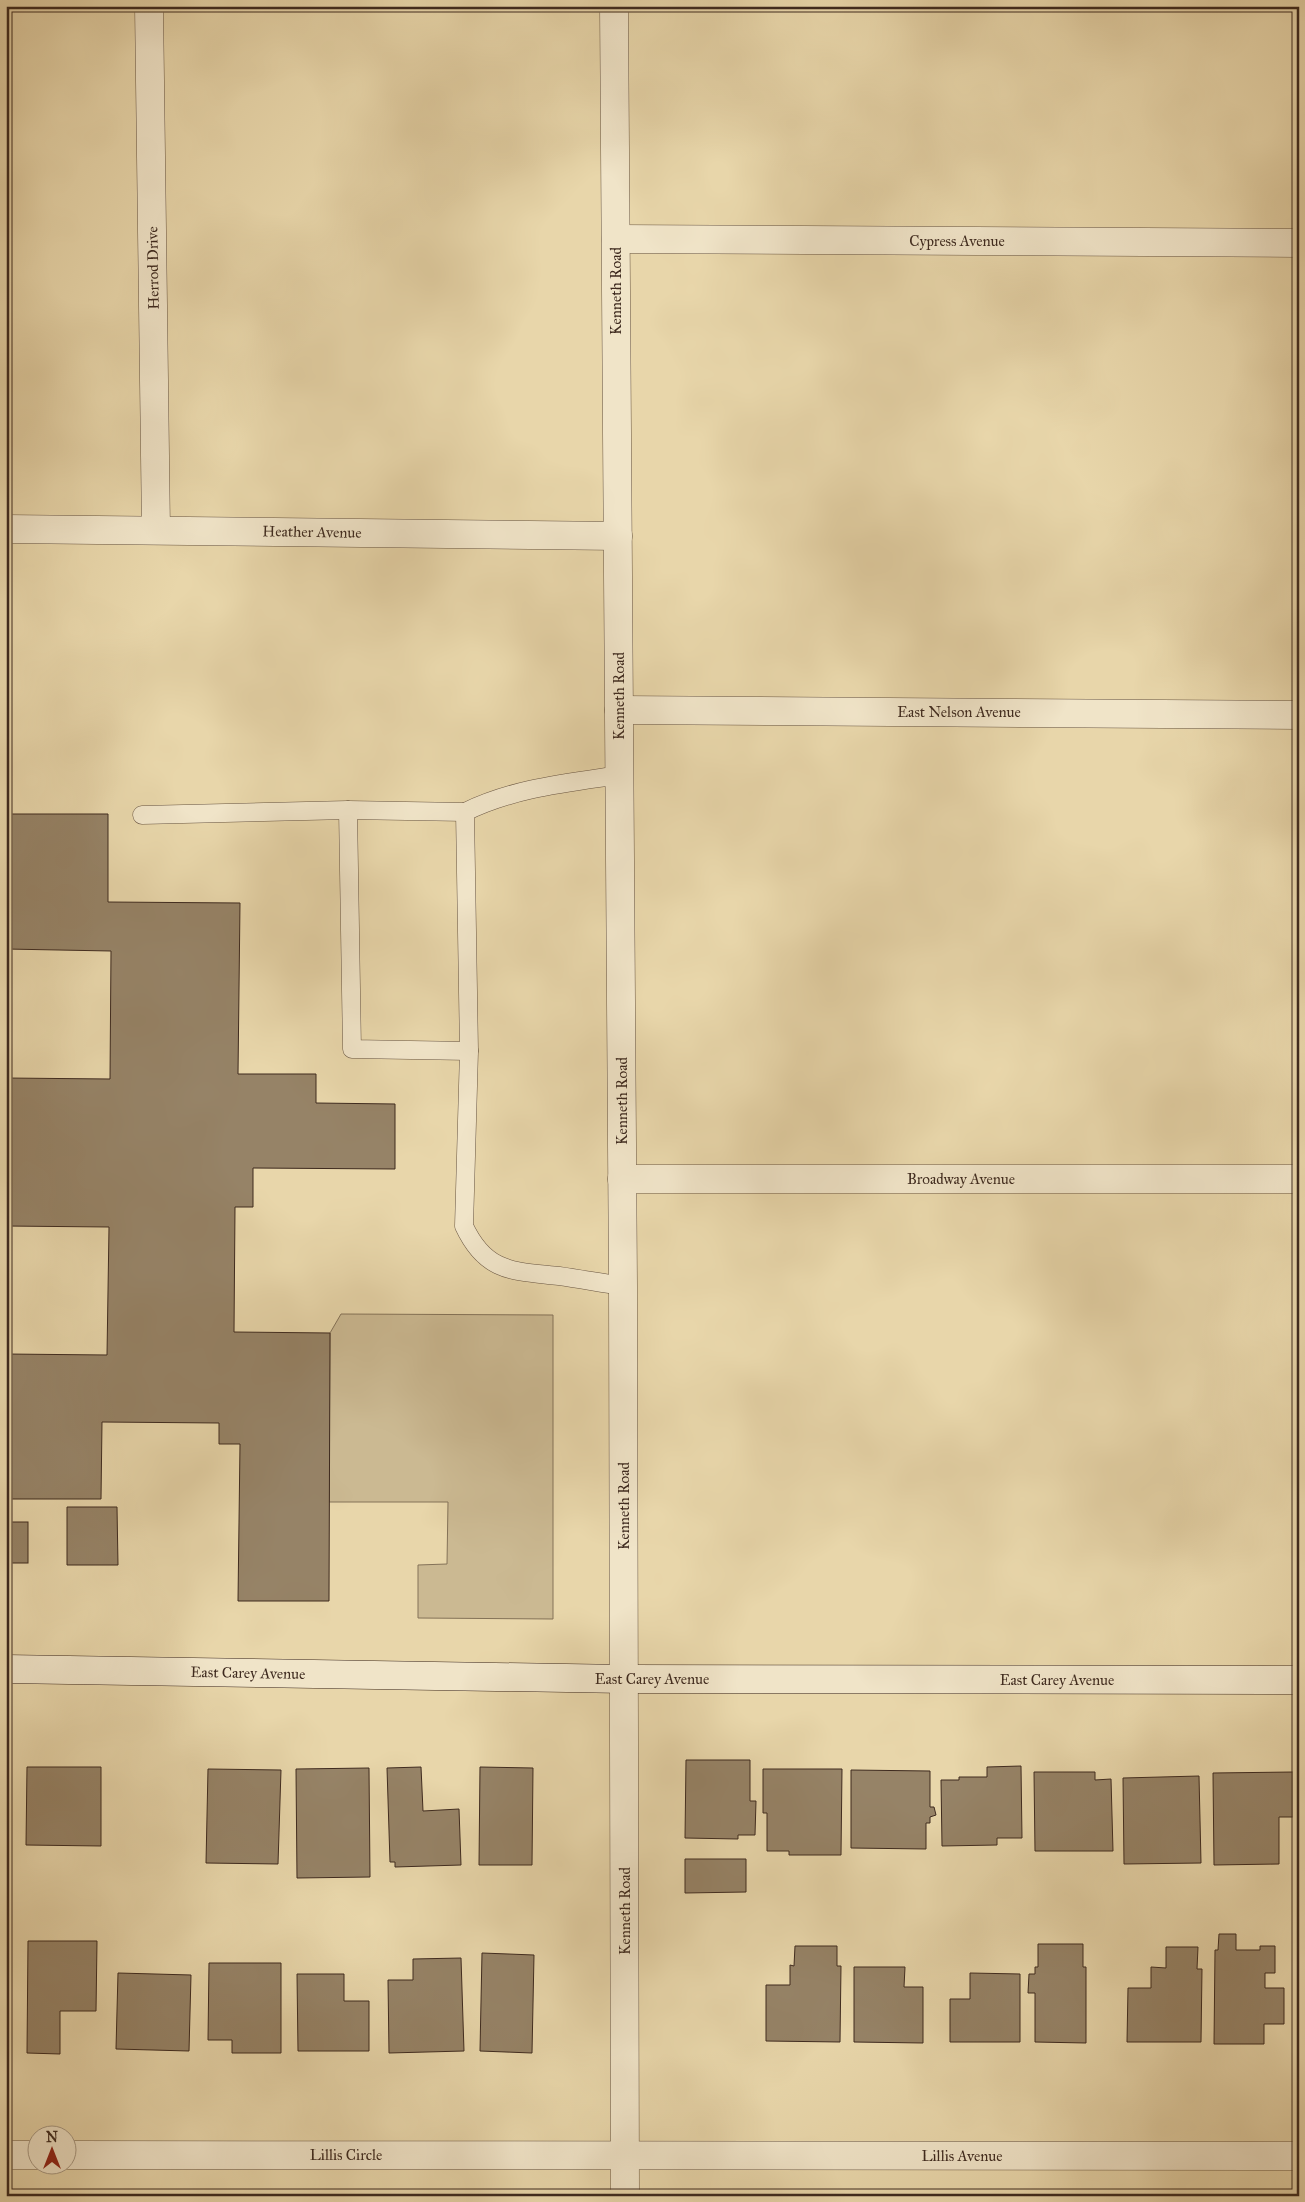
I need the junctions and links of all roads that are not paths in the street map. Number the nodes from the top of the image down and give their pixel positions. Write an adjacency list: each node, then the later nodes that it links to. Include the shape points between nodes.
1 (149, 6): 6 (street, Herrod Drive)
2 (614, 6): 3 (street, Kenneth Road)
3 (616, 239): 4 (street, Cypress Avenue); 7 (street, Kenneth Road)
4 (1299, 243)
5 (6, 529): 6 (street, Heather Avenue)
6 (156, 530): 7 (street, Heather Avenue)
7 (618, 536): 8 (street, Kenneth Road)
8 (619, 710): 9 (street, East Nelson Avenue); 10 (street, Kenneth Road)
9 (1299, 715)
10 (620, 775): 12 (lane, via 533,788 485,802); 15 (street, Kenneth Road)
11 (348, 810): 12 (lane); 13 (lane); 14 (lane, via 352,1049)
12 (465, 812): 14 (lane)
13 (142, 815)
14 (469, 1051): 17 (lane, via 464,1226 473,1244 502,1267 522,1274)
15 (622, 1179): 16 (street, Broadway Avenue); 17 (street, Kenneth Road)
16 (1299, 1179)
17 (623, 1286): 19 (street, Kenneth Road)
18 (6, 1669): 19 (street, East Carey Avenue)
19 (625, 1679): 20 (street, East Carey Avenue); 24 (street, Kenneth Road)
20 (1299, 1680)
21 (6, 2155): 22 (street)
22 (28, 2155)
23 (78, 2155): 24 (street, Lillis Circle)
24 (625, 2155): 25 (street, Lillis Avenue); 26 (street, Kenneth Road)
25 (1299, 2156)
26 (625, 2196)

